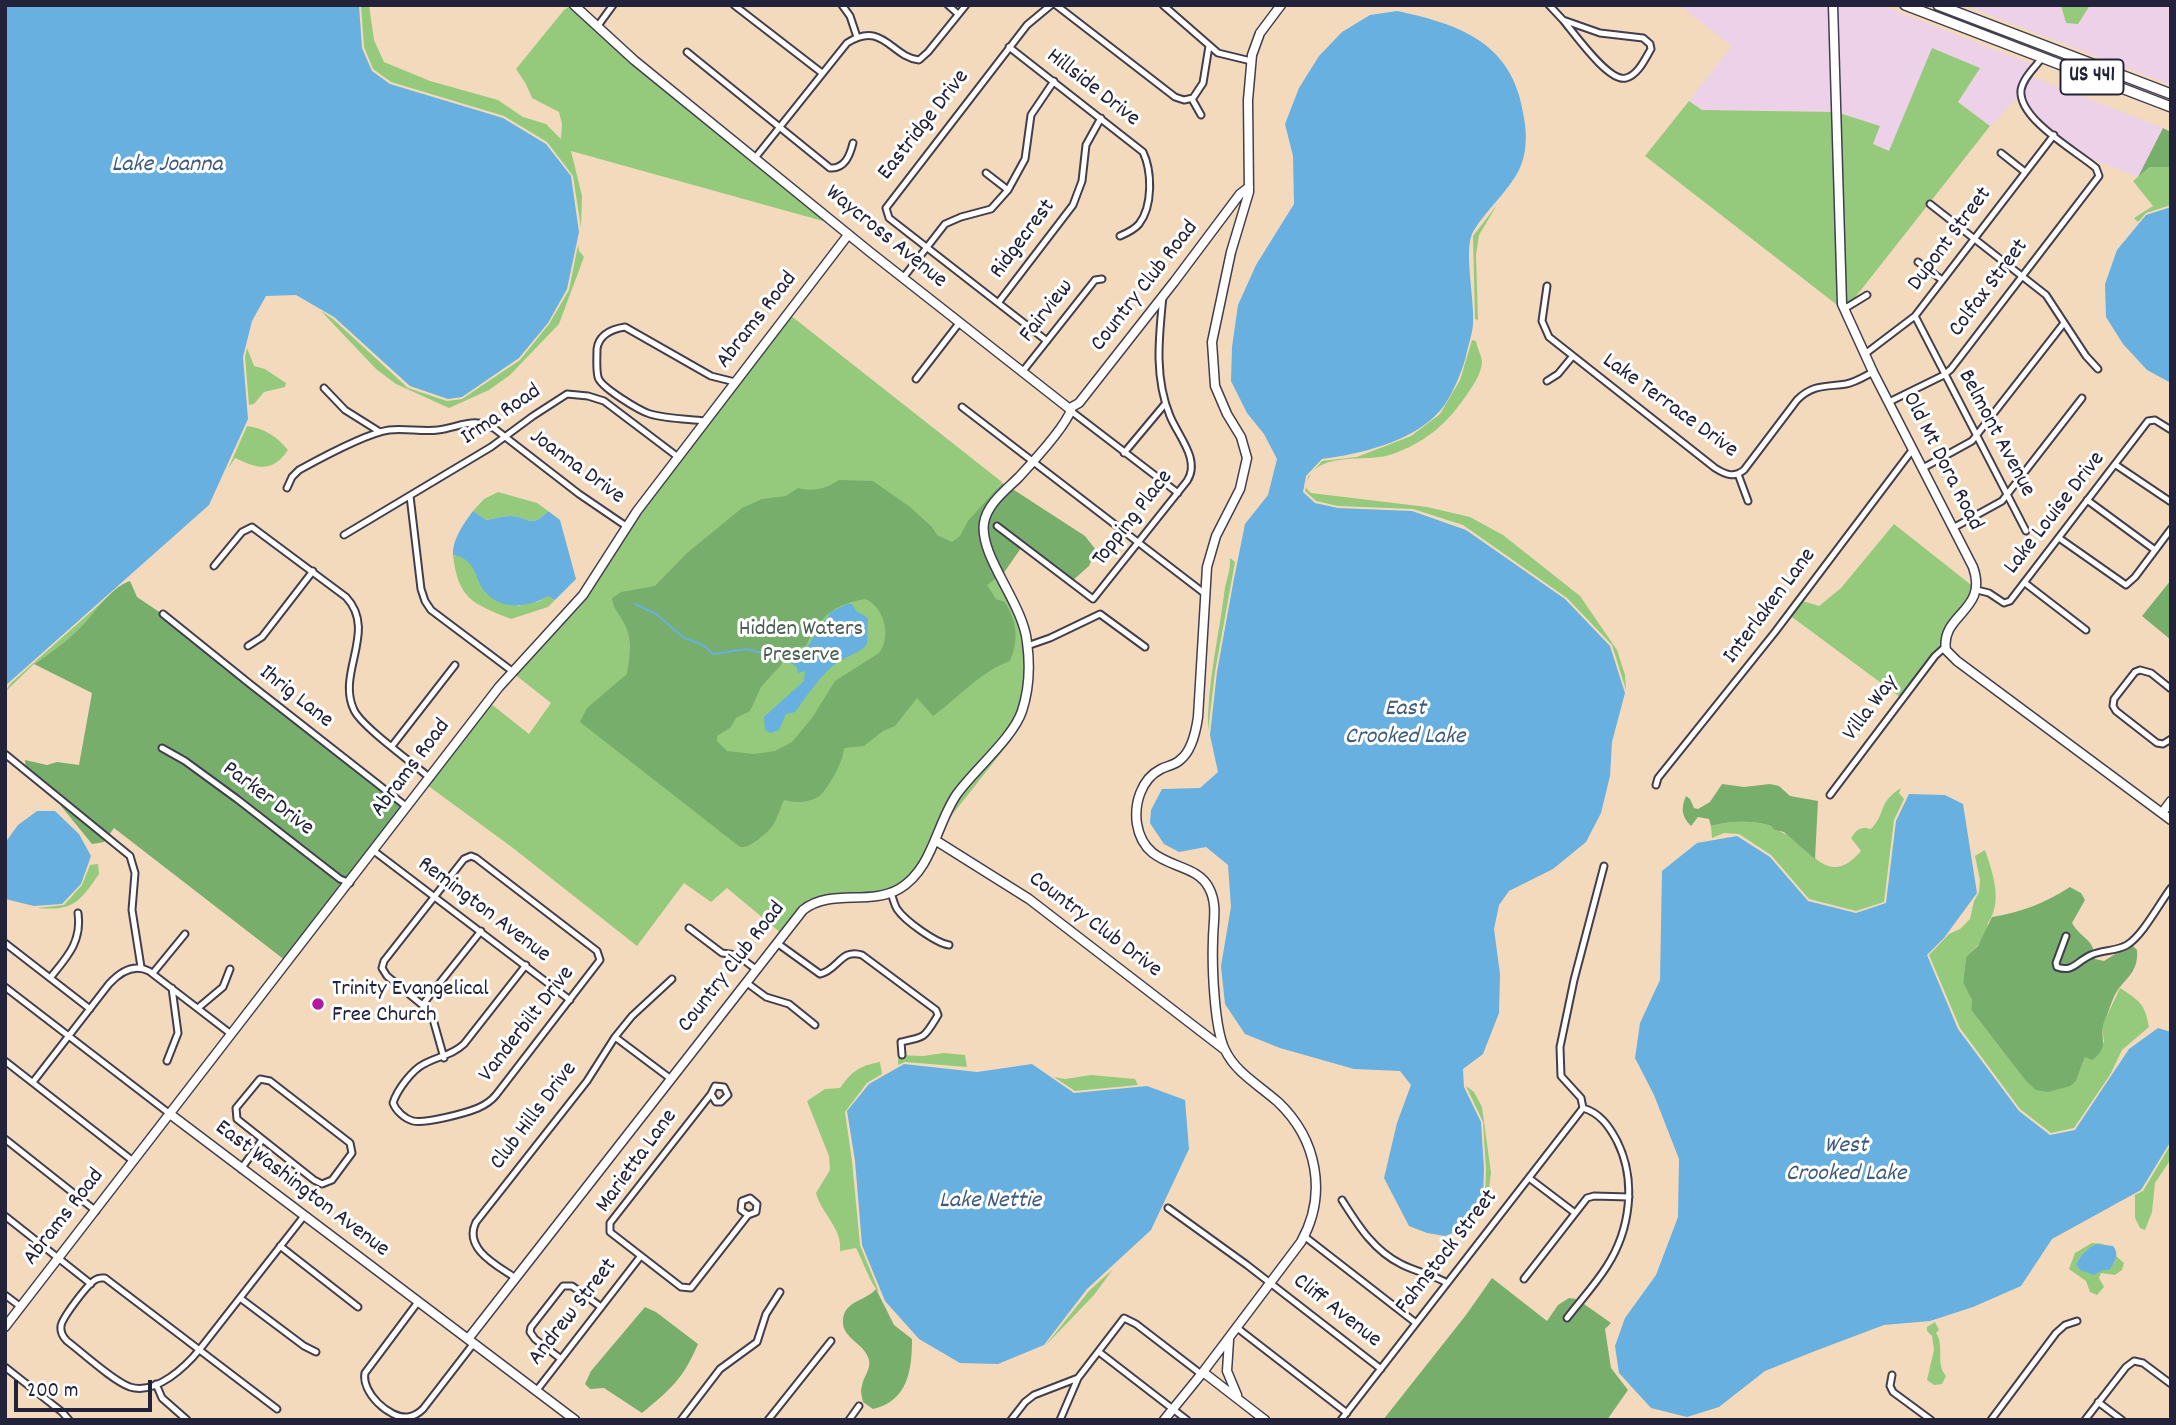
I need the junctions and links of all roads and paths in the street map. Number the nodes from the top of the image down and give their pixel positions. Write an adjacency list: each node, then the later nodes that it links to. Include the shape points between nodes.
1 (574, 5): 16 (street, Waycross Avenue)
2 (613, 5): 16 (street)
3 (734, 5): 26 (street)
4 (842, 5): 17 (street)
5 (948, 5): 14 (street)
6 (965, 5): 14 (street)
7 (1054, 5): 19 (street, Eastridge Drive, via 1027,25); 29 (street, via 1175,97)
8 (1163, 5): 18 (street)
9 (1281, 5): 25 (street, via 1260,33)
10 (1549, 5): 15 (street)
11 (1833, 5): 56 (street, Old Mt Dora Road)
12 (1905, 5): 20 (main road, US 441)
13 (1938, 5): 21 (main road, US 441)
14 (958, 14): 17 (street, via 919,60 882,38)
15 (1563, 20): 15 (street, via 1617,78 1634,73 1651,49 1643,38 1600,33)
16 (597, 27): 37 (street, Waycross Avenue)
17 (857, 37): 26 (street)
18 (1209, 46): 25 (street); 29 (street, via 1203,83)
19 (1009, 47): 27 (street, Hillside Drive); 46 (street, Eastridge Drive, via 887,205 889,218)
20 (2014, 47): 21 (main road); 24 (main road, US 441)
21 (2048, 47): 23 (main road, US 441)
22 (687, 52): 33 (street)
23 (2075, 57): 24 (main road); 28 (main road, US 441)
24 (2042, 58): 30 (main road, US 441); 34 (street, via 2024,82 2022,99 2030,115)
25 (1251, 61): 40 (street)
26 (822, 73): 33 (street)
27 (1054, 81): 32 (street, Hillside Drive); 41 (street, via 1031,115 1023,166)
28 (2171, 94)
29 (1192, 99): 31 (street)
30 (2171, 107)
31 (1200, 115)
32 (1101, 118): 44 (street, Hillside Drive, via 1143,152 1149,170 1143,216 1137,226); 55 (street, Ridgecrest, via 1086,145 1082,181 1073,205)
33 (779, 128): 35 (street, via 830,169 841,166); 37 (street)
34 (2054, 135): 38 (street, Dupont Street); 48 (street, Colfax Street, via 2099,174)
35 (853, 143)
36 (2001, 153): 38 (street)
37 (755, 158): 43 (street, Waycross Avenue)
38 (2025, 172): 45 (street, Dupont Street)
39 (986, 173): 41 (street)
40 (1249, 187): 54 (street, Country Club Road); 108 (street, via 1222,286 1211,355 1219,398 1245,447 1246,471 1211,551)
41 (1009, 190): 46 (street, via 991,209 945,224)
42 (1930, 204): 45 (street)
43 (848, 235): 49 (street, Waycross Avenue); 69 (street, Abrams Road)
44 (1120, 236)
45 (1974, 239): 48 (street); 51 (street, Dupont Street)
46 (926, 247): 49 (street); 55 (street, Eastridge Drive)
47 (1918, 262): 51 (street)
48 (2022, 276): 59 (street, via 2046,295); 66 (street, Colfax Street)
49 (903, 278): 58 (street, Waycross Avenue)
50 (1102, 279): 60 (street, Fairview, via 1095,280)
51 (1942, 280): 57 (street, Dupont Street)
52 (1547, 286): 62 (street, Lake Terrace Drive, via 1543,328)
53 (1867, 295): 56 (street)
54 (1163, 296): 73 (street, Topping Place, via 1158,359); 75 (street, Country Club Road)
55 (998, 303): 60 (street, Eastridge Drive)
56 (1844, 309): 61 (street, Old Mt Dora Road)
57 (1915, 316): 61 (street, Dupont Street); 66 (street, Belmont Avenue)
58 (960, 322): 64 (street, Waycross Avenue); 67 (street)
59 (2064, 323): 63 (street); 79 (street)
60 (1047, 341): 64 (street, Fairview)
61 (1865, 354): 65 (street, Old Mt Dora Road)
62 (1572, 357): 68 (street); 87 (street, Lake Terrace Drive, via 1715,468)
63 (2098, 369)
64 (1023, 371): 75 (street, Waycross Avenue)
65 (1873, 372): 72 (street, Old Mt Dora Road); 87 (street, Lake Terrace Drive, via 1852,382 1807,391)
66 (1944, 375): 72 (street, Colfax Street); 79 (street, Belmont Avenue)
67 (916, 379)
68 (1547, 381)
69 (735, 382): 76 (street, Abrams Road); 76 (street, via 711,376 625,327 602,337 598,377 608,390 652,415)
70 (324, 388): 78 (street, via 345,411)
71 (2082, 398): 90 (street)
72 (1889, 402): 81 (street, Old Mt Dora Road)
73 (1165, 404): 82 (street); 89 (street, Topping Place, via 1193,467)
74 (962, 407): 84 (street)
75 (1071, 410): 82 (street, Waycross Avenue); 84 (street, Country Club Road)
76 (705, 421): 83 (street, Abrams Road)
77 (2171, 430): 85 (street, Lake Louise Drive, via 2150,419)
78 (380, 432): 80 (street, Joanna Drive, via 439,430 474,422 489,425); 88 (street, via 299,470)
79 (1976, 435): 86 (street); 90 (street, Belmont Avenue)
80 (505, 438): 83 (street, Irma Road, via 572,393 604,401); 91 (street, Irma Road); 95 (street, Joanna Drive)
81 (1913, 450): 86 (street, Old Mt Dora Road); 123 (street, Interlaken Lane)
82 (1124, 453): 89 (street, Waycross Avenue)
83 (678, 457): 95 (street, Abrams Road)
84 (1032, 462): 102 (street); 112 (street, Country Club Road, via 992,505 984,529 990,553 1020,613)
85 (2116, 465): 92 (street, Lake Louise Drive); 94 (street)
86 (1923, 468): 97 (street, Old Mt Dora Road)
87 (1738, 474): 93 (street)
88 (287, 488)
89 (1178, 493): 102 (street, Topping Place)
90 (2007, 495): 97 (street); 99 (street, Belmont Avenue)
91 (410, 496): 100 (street, Irma Road); 116 (street, via 421,589 428,607)
92 (2087, 500): 101 (street, Lake Louise Drive); 103 (street)
93 (1748, 501)
94 (2171, 502)
95 (626, 526): 116 (street, Abrams Road, via 583,595)
96 (997, 526): 102 (street, Topping Place, via 1093,599)
97 (1953, 528): 107 (street, Old Mt Dora Road, via 1973,567)
98 (2171, 529): 103 (street)
99 (2026, 531)
100 (344, 535)
101 (2059, 538): 103 (street, via 2123,585); 106 (street, Lake Louise Drive)
102 (1138, 543): 108 (street)
103 (2155, 550)
104 (214, 566): 105 (street, via 252,526)
105 (313, 571): 111 (street, via 262,637); 119 (street, via 355,610 359,631 349,687 351,702 360,720)
106 (2025, 583): 107 (street, Lake Louise Drive, via 2006,603); 110 (street)
107 (1977, 590): 113 (street, via 1947,633)
108 (1204, 593): 162 (street, via 1195,734 1182,759 1156,772 1143,786 1136,814 1140,835 1153,853 1204,879 1213,897 1213,973)
109 (163, 614): 126 (street, Ihrig Lane)
110 (2087, 630)
111 (248, 646)
112 (1027, 646): 114 (street, via 1100,614); 129 (street, Country Club Road, via 1026,694 1017,723 957,794)
113 (1945, 647): 124 (street, Villa Way); 127 (street, via 1950,656)
114 (1145, 648)
115 (455, 665): 119 (street)
116 (512, 671): 122 (street, Abrams Road)
117 (2171, 689): 118 (street, via 2140,670 2113,706 2157,743)
118 (2171, 739)
119 (392, 746): 122 (street)
120 (162, 748): 132 (street, Parker Drive)
121 (5, 754): 145 (street, via 130,856)
122 (430, 778): 126 (street, Abrams Road)
123 (1656, 785)
124 (1830, 795)
125 (2171, 801): 127 (street)
126 (407, 807): 130 (street, Abrams Road)
127 (2162, 813): 128 (street)
128 (2171, 820)
129 (935, 840): 134 (street, Country Club Road, via 911,880); 162 (street, Country Club Drive, via 1029,899)
130 (374, 851): 132 (street, Abrams Road); 135 (street, Remington Avenue)
131 (1604, 866): 170 (street, via 1559,1047 1561,1076 1581,1098)
132 (349, 883): 159 (street, Abrams Road)
133 (2171, 888): 140 (street, via 2127,945 2091,955 2066,970 2056,963)
134 (891, 892): 142 (street, Country Club Road, via 817,901 803,910); 143 (street, via 901,914)
135 (435, 895): 138 (street, Remington Avenue); 154 (street, Vanderbilt Drive, via 461,861 476,858 599,954 599,963); 155 (street, via 382,968)
136 (78, 913): 149 (street, via 80,930 75,944)
137 (689, 928): 147 (street, via 722,953 737,956)
138 (481, 931): 144 (street, Remington Avenue); 155 (street)
139 (185, 934): 148 (street)
140 (2066, 936)
141 (5, 943): 149 (street)
142 (777, 943): 147 (street, Country Club Road); 163 (street, via 820,974 847,954 862,955 936,1010 938,1015 923,1037 901,1042)
143 (949, 945)
144 (526, 965): 154 (street, Remington Avenue); 164 (street, Vanderbilt Drive, via 464,1044)
145 (141, 967): 148 (street); 157 (street, via 115,978)
146 (230, 969): 156 (street, via 223,987)
147 (757, 970): 151 (street, Country Club Road)
148 (153, 974): 153 (street)
149 (50, 978): 157 (street)
150 (672, 979): 161 (street, Club Hills Drive)
151 (747, 983): 158 (street, via 766,997 789,1004); 167 (street, Country Club Road)
152 (5, 987): 160 (street, East Washington Avenue)
153 (172, 988): 156 (street); 166 (street, via 178,1033)
154 (570, 1000): 164 (street, Vanderbilt Drive, via 487,1104 422,1121 407,1118 394,1107 395,1097 419,1068)
155 (423, 1004): 164 (street, via 433,1016)
156 (198, 1008): 159 (street)
157 (90, 1009): 160 (street)
158 (815, 1025)
159 (231, 1034): 171 (street, Abrams Road)
160 (68, 1037): 168 (street); 171 (street, East Washington Avenue)
161 (615, 1037): 167 (street); 189 (street, Club Hills Drive, via 587,1081 474,1228 472,1237 479,1250)
162 (1225, 1050): 185 (street, Country Club Drive, via 1240,1070 1292,1117 1308,1143 1317,1195)
163 (902, 1055)
164 (444, 1058)
165 (5, 1061): 168 (street)
166 (167, 1061)
167 (671, 1079): 189 (street, Country Club Road)
168 (33, 1083): 174 (street)
169 (711, 1094): 187 (street, Marietta Lane, via 610,1223 614,1237)
170 (1583, 1108): 176 (street, Fahnstock Street); 177 (street, via 1600,1116 1619,1146)
171 (170, 1114): 174 (street, Abrams Road); 175 (street, East Washington Avenue)
172 (5, 1139): 180 (street)
173 (262, 1140): 173 (street, via 239,1122 235,1111 262,1079 270,1080 346,1139 353,1150 331,1180 322,1184); 175 (street)
174 (133, 1161): 180 (street, Abrams Road)
175 (241, 1169): 184 (street, East Washington Avenue)
176 (1529, 1178): 181 (street); 192 (street, Fahnstock Street)
177 (1629, 1197): 181 (street, via 1590,1197); 201 (street, via 1613,1256)
178 (1342, 1200): 192 (street, via 1373,1244 1399,1264)
179 (1168, 1208): 191 (street, Cliff Avenue)
180 (96, 1211): 188 (street, Abrams Road)
181 (1575, 1213): 190 (street)
182 (748, 1215): 187 (street, Marietta Lane, via 691,1288 681,1287)
183 (5, 1216): 188 (street)
184 (304, 1216): 186 (street); 197 (street, East Washington Avenue)
185 (1304, 1236): 191 (street, Country Club Drive); 203 (street)
186 (280, 1246): 196 (street); 199 (street)
187 (640, 1257): 200 (street, Andrew Street)
188 (59, 1258): 193 (street); 198 (street, Abrams Road)
189 (514, 1277): 207 (street, Country Club Road)
190 (1524, 1279)
191 (1270, 1283): 205 (street, Country Club Drive); 214 (street, Cliff Avenue)
192 (1447, 1283): 203 (street, Fahnstock Street)
193 (90, 1284): 209 (street, via 105,1278); 218 (street, via 63,1320 62,1335 128,1386)
194 (779, 1292): 231 (street, via 757,1342 720,1370)
195 (5, 1295): 198 (street)
196 (240, 1298): 209 (street); 210 (street)
197 (418, 1302): 207 (street, East Washington Avenue); 207 (street, via 365,1373 366,1390 374,1399 400,1416 414,1415)
198 (21, 1307): 204 (street, Abrams Road)
199 (358, 1307)
200 (601, 1307): 212 (street, Andrew Street); 212 (street, via 572,1286 563,1286 531,1327 535,1339)
201 (1567, 1318)
202 (2077, 1321): 242 (street, via 2056,1333)
203 (1416, 1323): 214 (street, Fahnstock Street)
204 (5, 1327)
205 (1236, 1327): 206 (street, Country Club Drive); 227 (street)
206 (1230, 1335): 215 (street, Country Club Drive); 221 (street, via 1227,1371)
207 (471, 1341): 220 (street, East Washington Avenue)
208 (831, 1341): 232 (street)
209 (200, 1349): 218 (street); 224 (street)
210 (316, 1352)
211 (1099, 1352): 215 (street, via 1124,1318); 217 (street); 225 (street)
212 (561, 1359): 220 (street, Andrew Street)
213 (5, 1367): 228 (street)
214 (1381, 1369): 227 (street, Fahnstock Street)
215 (1202, 1373): 221 (street); 225 (street, Country Club Drive)
216 (1892, 1375): 241 (street, via 1893,1392)
217 (1078, 1378): 234 (street, via 1034,1395); 235 (street)
218 (156, 1384): 229 (street, via 162,1398)
219 (2171, 1384): 222 (street, via 2134,1361)
220 (537, 1390): 230 (street, East Washington Avenue)
221 (1241, 1400): 226 (street)
222 (2098, 1402): 243 (street); 244 (street)
223 (859, 1406): 233 (street)
224 (277, 1409)
225 (1172, 1409): 236 (street, Country Club Drive); 237 (street)
226 (1255, 1412): 238 (street); 239 (street)
227 (1347, 1413): 240 (street, Fahnstock Street)
228 (69, 1420)
229 (187, 1420)
230 (576, 1420)
231 (681, 1420)
232 (768, 1420)
233 (849, 1420)
234 (1011, 1420)
235 (1060, 1420)
236 (1164, 1420)
237 (1187, 1420)
238 (1249, 1420)
239 (1265, 1420)
240 (1341, 1420)
241 (1931, 1420)
242 (1991, 1420)
243 (2084, 1420)
244 (2122, 1420)

